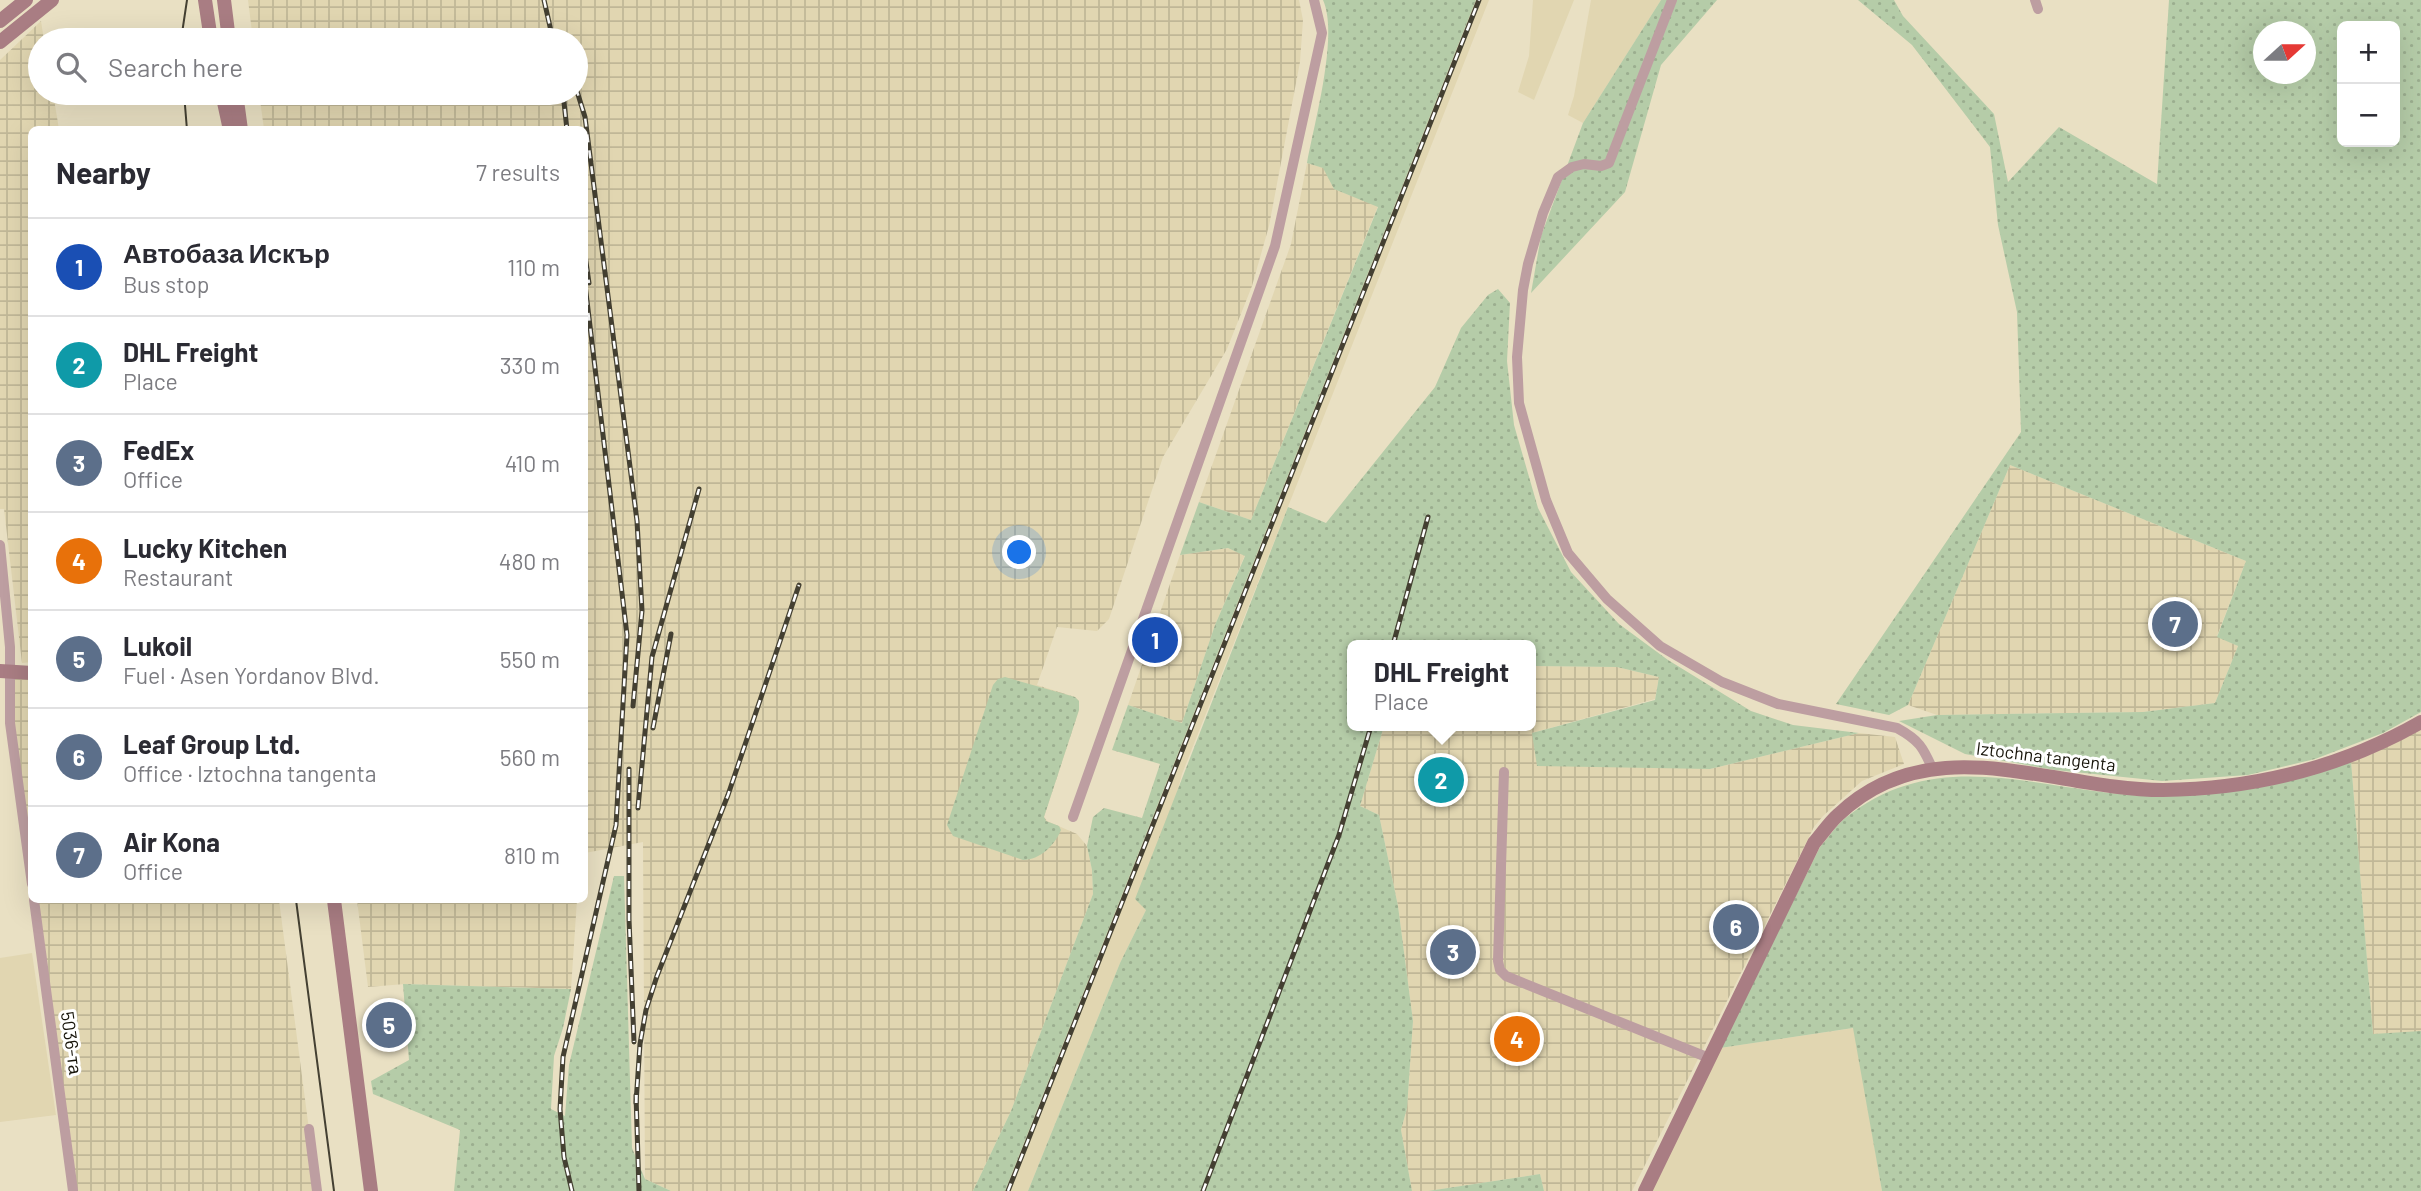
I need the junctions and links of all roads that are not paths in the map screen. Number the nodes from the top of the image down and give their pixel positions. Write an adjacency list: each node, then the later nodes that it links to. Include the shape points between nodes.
1 (26, 0): 7 (street)
2 (52, 0): 10 (street)
3 (205, 0): 8 (street)
4 (224, 0): 9 (street)
5 (1314, 0): 21 (street, via 1322,33 1275,246)
6 (1672, 0): 19 (street, via 1609,163 1572,167 1558,177 1528,264 1517,357 1520,403 1546,500 1568,553 1608,599 1660,646 1722,682 1778,704 1897,728 1924,748)
7 (0, 21)
8 (209, 28)
9 (228, 28)
10 (0, 42)
11 (225, 105): 13 (street)
12 (238, 105): 14 (street)
13 (229, 126)
14 (240, 126)
15 (0, 545): 16 (street, via 10,647)
16 (4, 671): 17 (street); 22 (street)
17 (28, 673)
18 (2421, 722): 19 (street, Iztochna tangenta, via 2318,768 2249,784 2162,790 1966,765)
19 (1933, 770): 25 (street, Iztochna tangenta, via 1901,777 1865,793 1837,816 1814,844)
20 (1504, 772): 25 (street, via 1500,970)
21 (1073, 817)
22 (28, 855)
23 (34, 903): 27 (street, 5036-та)
24 (334, 903): 29 (street)
25 (1709, 1058): 30 (street, Iztochna tangenta)
26 (309, 1129): 28 (street)
27 (73, 1191)
28 (317, 1191)
29 (371, 1191)
30 (1645, 1191)

